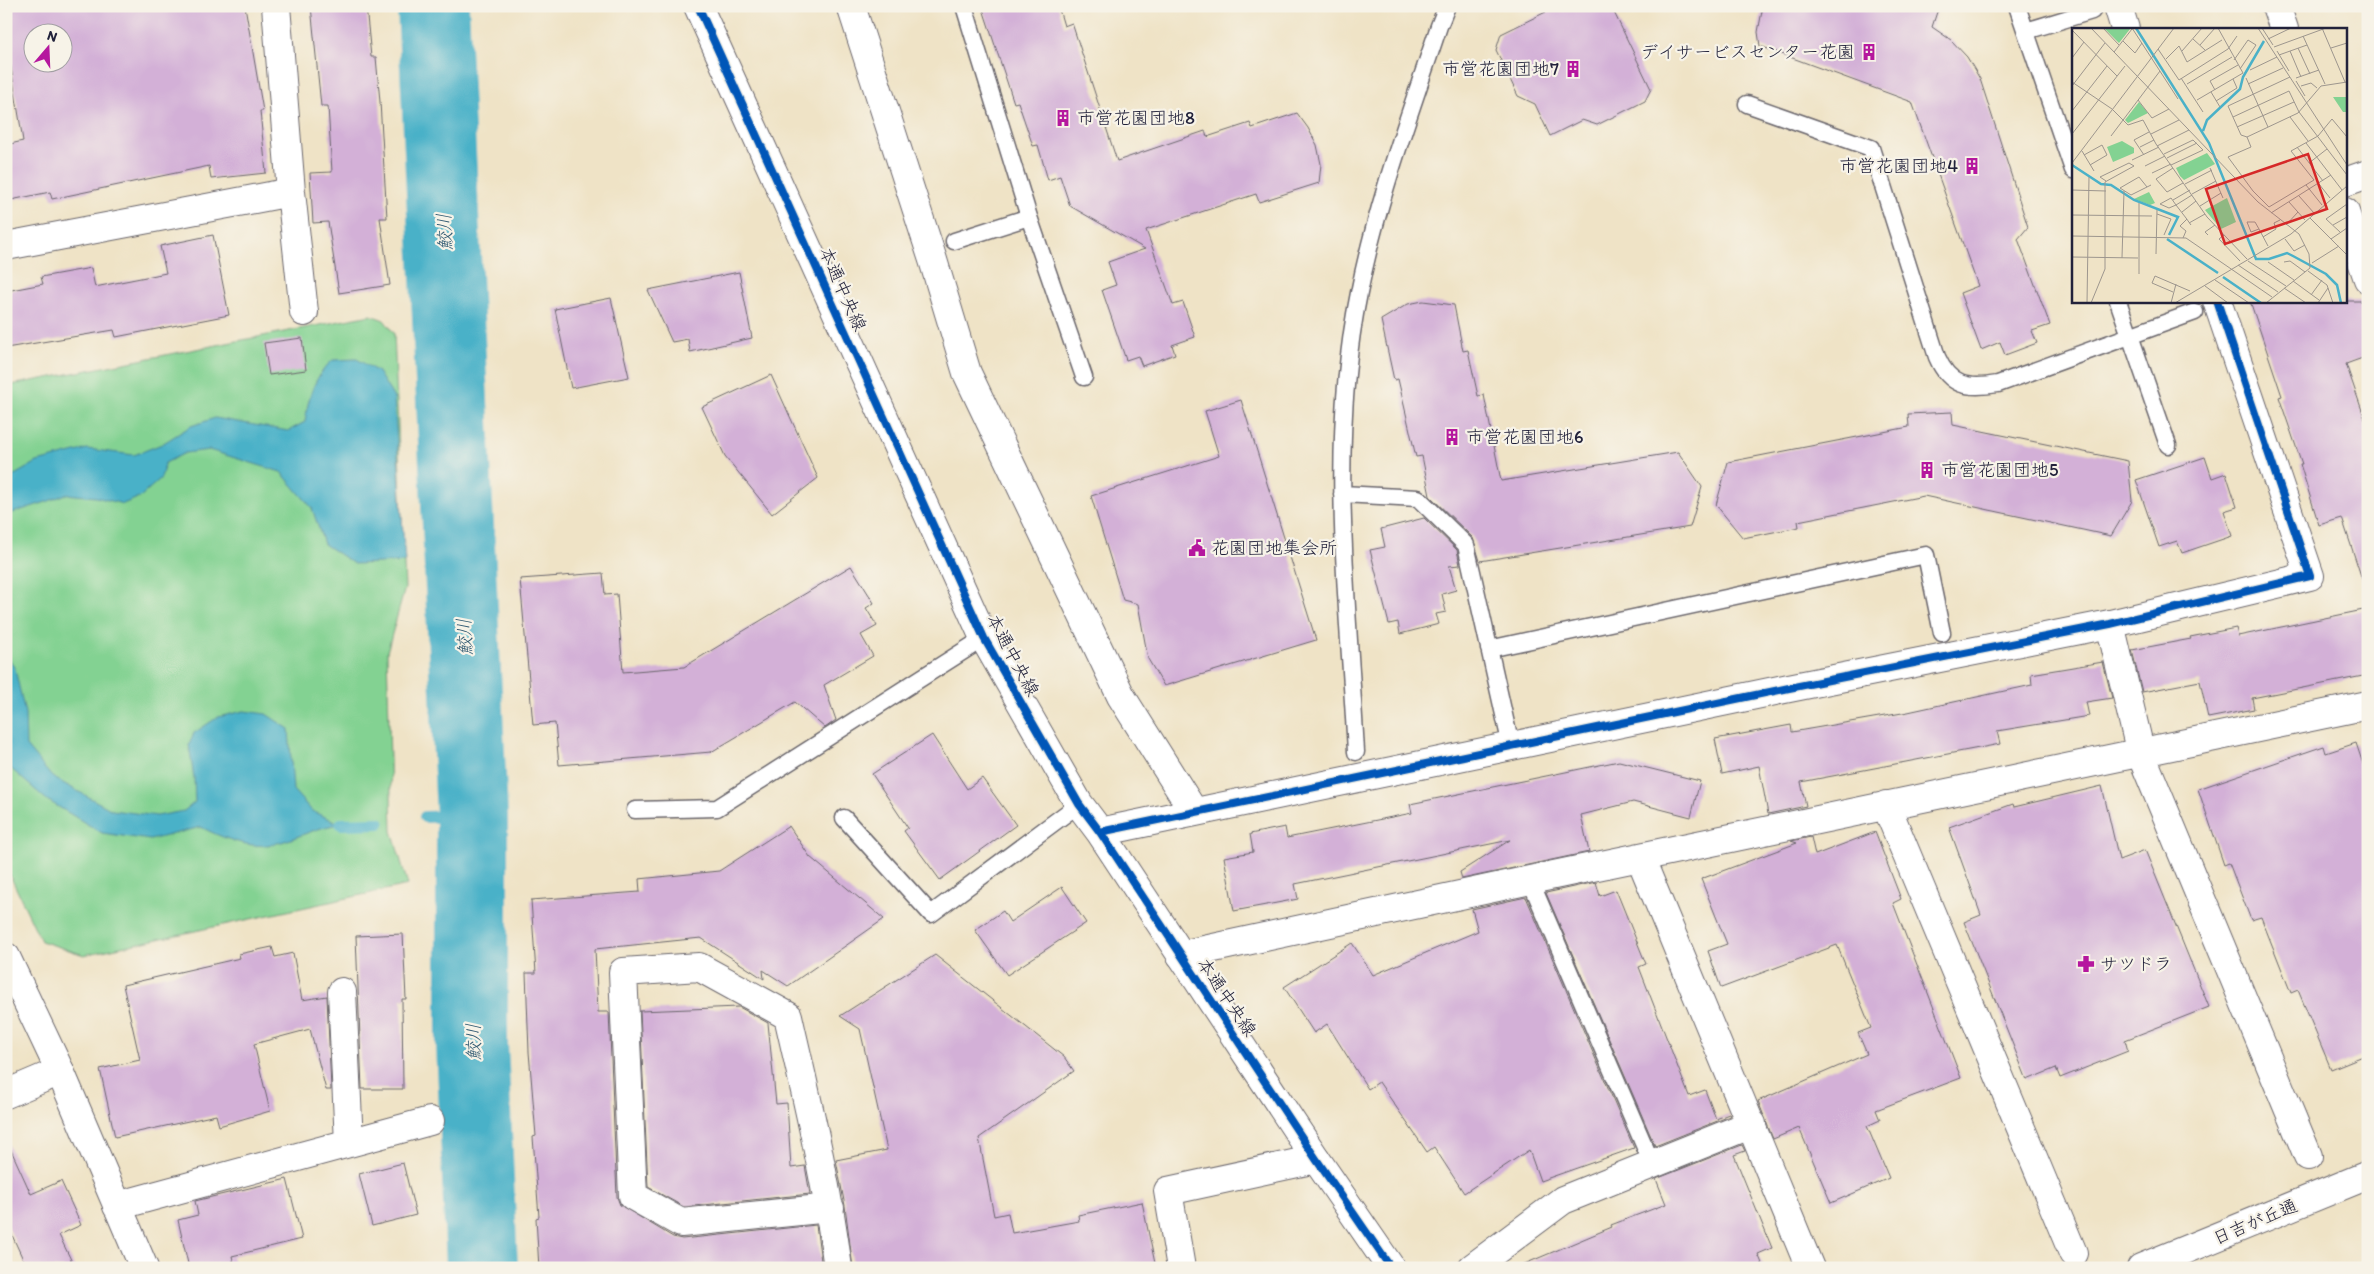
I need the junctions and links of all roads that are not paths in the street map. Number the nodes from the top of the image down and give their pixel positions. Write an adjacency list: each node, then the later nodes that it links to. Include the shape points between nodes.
1 (276, 6): 16 (street)
2 (699, 6): 31 (street, 本通中央線)
3 (851, 6): 40 (street, via 967,373 1121,696)
4 (964, 6): 18 (lane)
5 (1447, 6): 28 (lane, via 1379,205 1359,294 1349,356)
6 (2017, 6): 11 (lane)
7 (2276, 6): 10 (street)
8 (2105, 8): 9 (street); 11 (lane)
9 (2124, 28)
10 (2284, 28)
11 (2026, 32): 13 (lane)
12 (1747, 104): 25 (lane, via 1871,148 1944,374 1962,384 1981,387 1998,384)
13 (2072, 167)
14 (2368, 174): 15 (street)
15 (2346, 182)
16 (291, 192): 20 (street); 24 (street)
17 (2346, 215): 21 (street)
18 (1028, 217): 19 (lane); 26 (lane)
19 (954, 241)
20 (6, 246)
21 (2368, 279)
22 (2118, 302): 25 (lane)
23 (2206, 306): 25 (lane); 29 (street, via 2310,576)
24 (304, 312)
25 (2130, 336): 27 (lane)
26 (1084, 377)
27 (2168, 445)
28 (1342, 494): 32 (lane, via 1418,498 1466,545); 35 (lane)
29 (2110, 624): 34 (street); 36 (street)
30 (1942, 633): 32 (lane, via 1926,555)
31 (984, 638): 37 (street, 本通中央線); 39 (lane, via 717,808)
32 (1489, 649): 34 (lane)
33 (2368, 705): 36 (street)
34 (1511, 746): 40 (street)
35 (1356, 752)
36 (2141, 754): 38 (street); 53 (street)
37 (1079, 804): 41 (lane, via 931,914); 42 (street, 本通中央線)
38 (1886, 805): 43 (street); 59 (street)
39 (635, 810)
40 (1194, 812): 42 (street)
41 (844, 818)
42 (1100, 832): 45 (street, 本通中央線)
43 (1640, 857): 44 (street); 51 (street)
44 (1530, 880): 45 (street); 55 (lane)
45 (1181, 955): 54 (street, 本通中央線)
46 (6, 957): 48 (street)
47 (342, 992): 52 (street)
48 (60, 1070): 49 (street); 57 (street)
49 (6, 1094)
50 (430, 1121): 52 (street)
51 (1752, 1124): 55 (street); 65 (street)
52 (349, 1143): 57 (street)
53 (2308, 1156)
54 (1316, 1159): 62 (street, via 1168,1191); 63 (street, 本通中央線)
55 (1653, 1166): 64 (street, via 1563,1200)
56 (2368, 1175): 66 (street, 日吉が丘通)
57 (117, 1206): 60 (street)
58 (830, 1208): 58 (street, via 788,1016 699,967 623,972 633,1196 681,1223); 61 (street)
59 (2073, 1253)
60 (144, 1268)
61 (838, 1268)
62 (1181, 1268)
63 (1391, 1268)
64 (1472, 1268)
65 (1810, 1268)
66 (2141, 1268)

